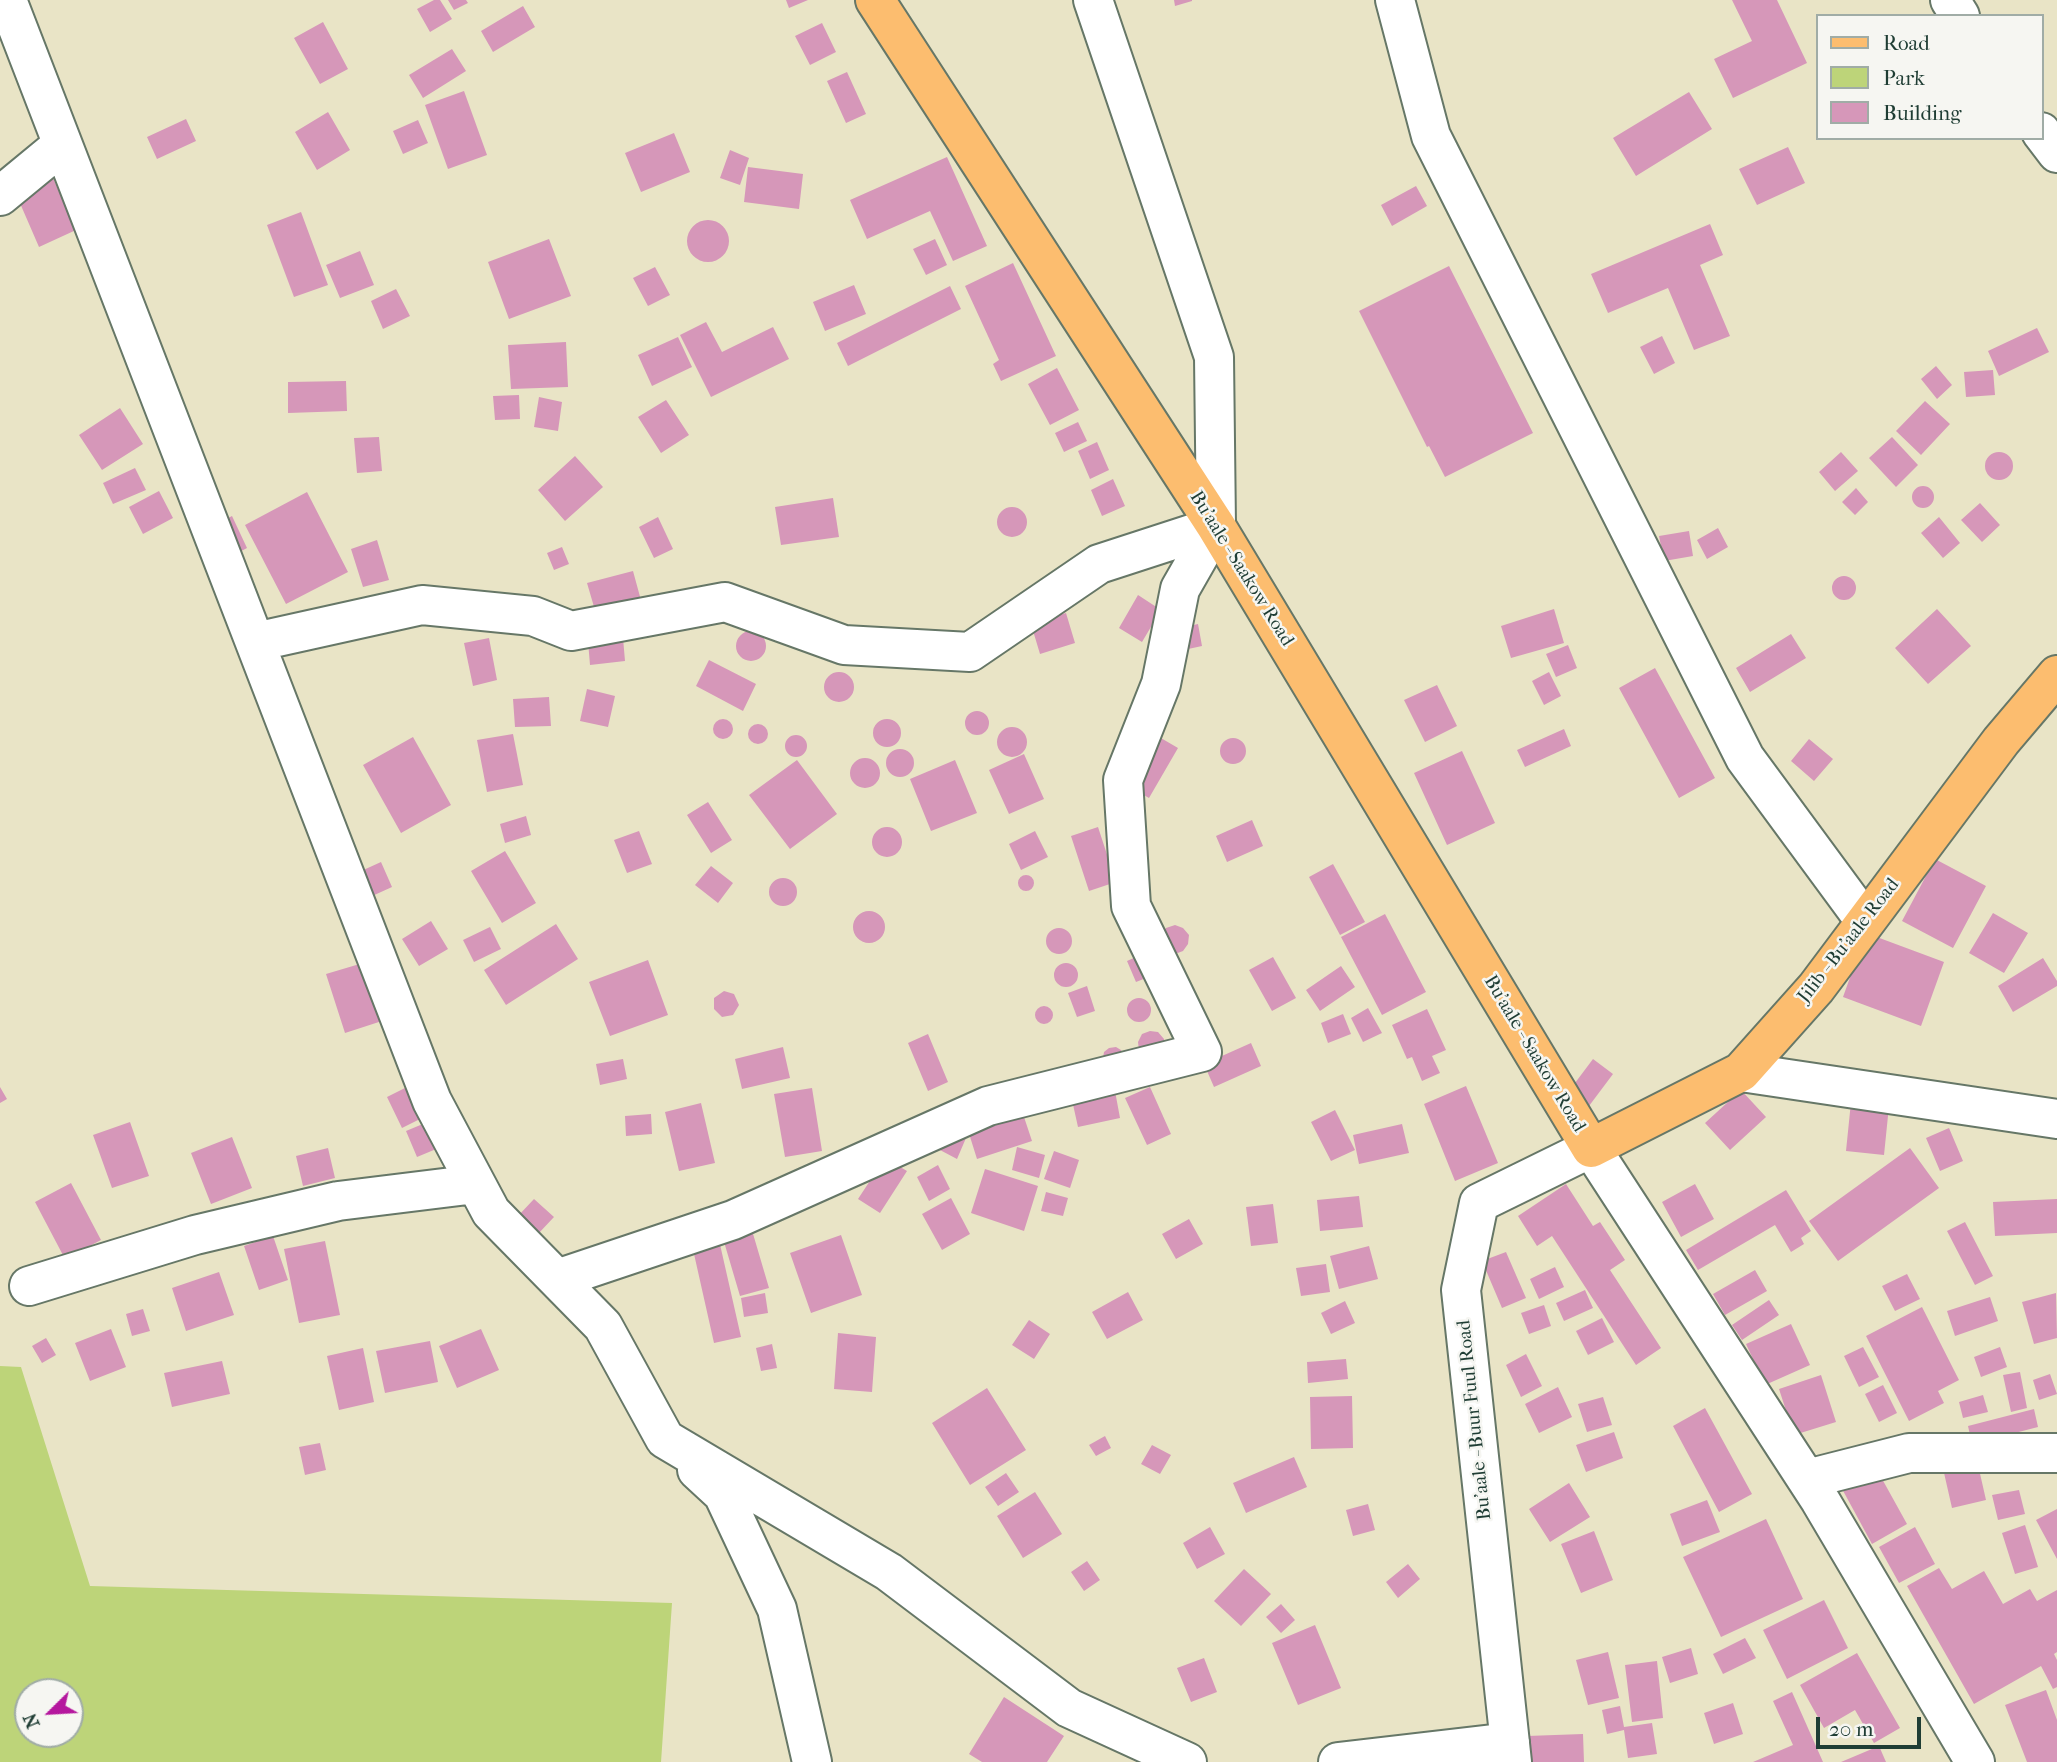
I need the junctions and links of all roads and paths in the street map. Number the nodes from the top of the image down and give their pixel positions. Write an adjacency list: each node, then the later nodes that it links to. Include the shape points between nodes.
1 (7, 0): 6 (street)
2 (875, 0): 9 (main road, Bu'aale - Saakow Road)
3 (1093, 0): 9 (street, via 1214,357)
4 (1395, 0): 12 (street, via 1431,136 1745,758)
5 (2043, 135): 7 (street)
6 (62, 145): 8 (street); 10 (street)
7 (2057, 153)
8 (0, 196)
9 (1216, 526): 10 (street, via 1099,564 970,652 844,645 725,602 571,631 533,616 422,606); 15 (main road, Bu'aale - Saakow Road); 17 (street, via 1180,589 1161,684 1123,780 1131,906 1202,1052 989,1106 733,1220)
10 (255, 642): 16 (street, via 432,1101)
11 (2057, 675): 12 (main road, Jilib - Bu'aale Road, via 2001,741)
12 (1865, 921): 13 (main road, Jilib - Bu'aale Road, via 1816,988)
13 (1741, 1072): 14 (street); 15 (main road, Jilib - Bu'aale Road)
14 (2057, 1119)
15 (1591, 1148): 21 (street); 22 (street, Bu'aale - Buur Fuul Road, via 1479,1203 1461,1290)
16 (476, 1184): 17 (street, via 491,1212); 18 (street, via 338,1201 195,1235)
17 (557, 1279): 19 (street, via 603,1326)
18 (29, 1286)
19 (665, 1439): 23 (street, via 723,1494 777,1609); 24 (street, via 889,1572 1069,1708)
20 (2057, 1454): 21 (street, via 1909,1452)
21 (1807, 1479): 26 (street)
22 (1511, 1752): 25 (street)
23 (812, 1762)
24 (1187, 1762)
25 (1339, 1762)
26 (1975, 1762)

